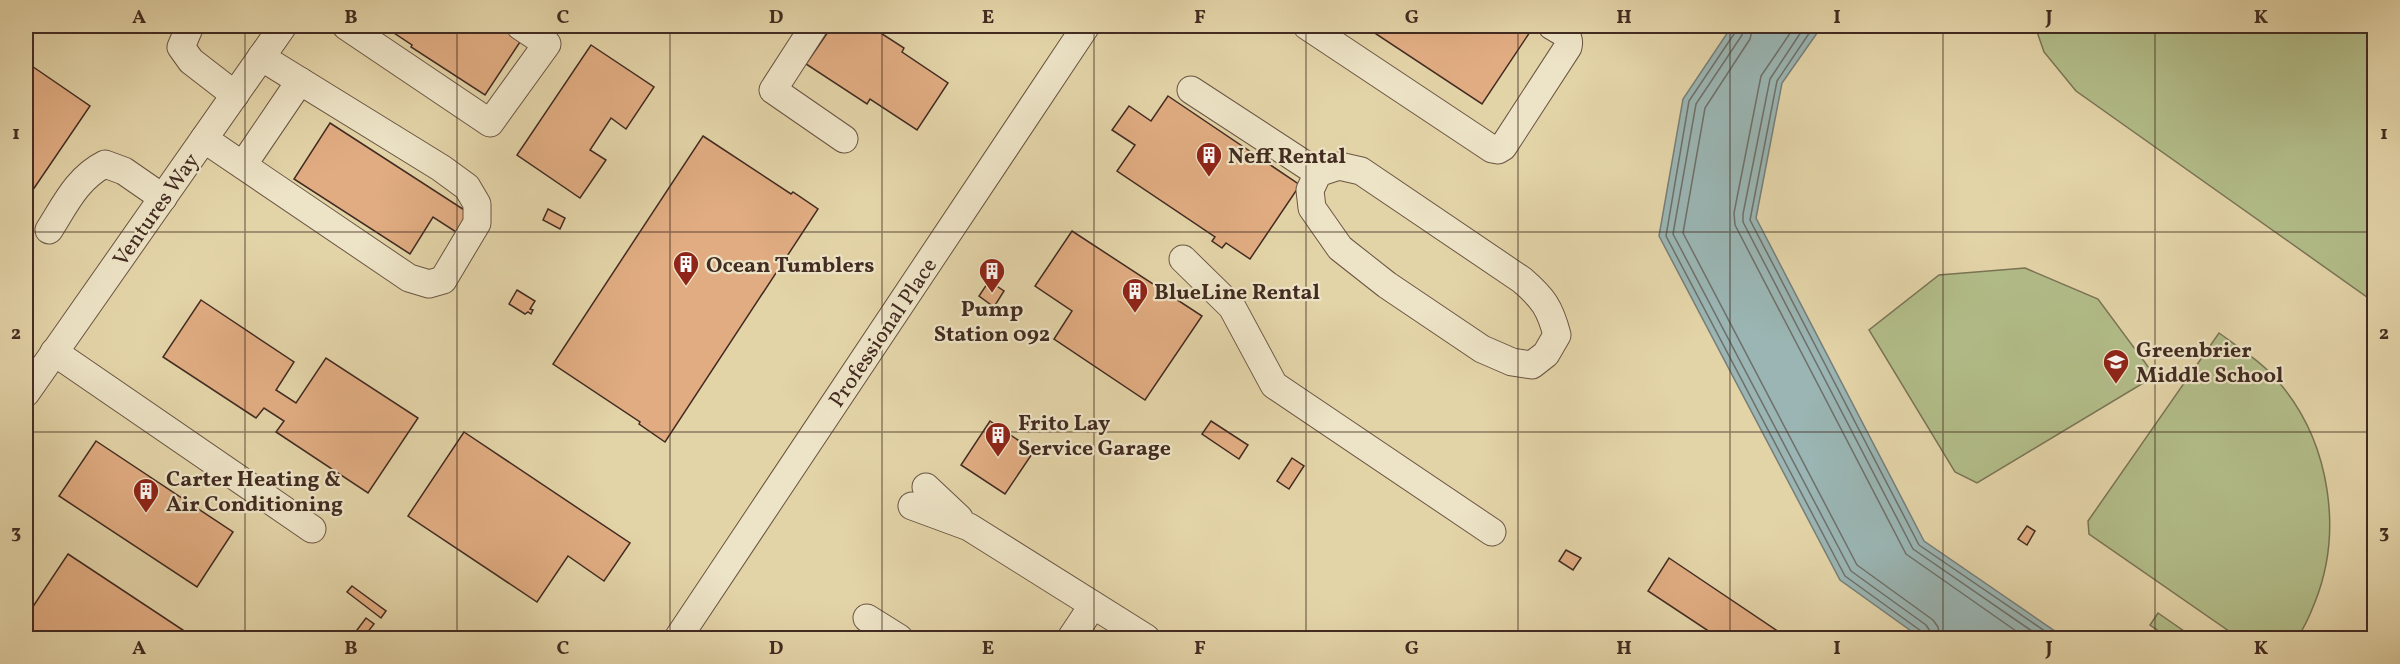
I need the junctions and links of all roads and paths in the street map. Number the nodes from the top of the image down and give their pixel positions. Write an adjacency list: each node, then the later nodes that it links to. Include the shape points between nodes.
1 (190, 26): 12 (street, via 181,47 190,61)
2 (284, 26): 9 (street, Ventures Way)
3 (346, 26): 4 (street, via 490,123 547,44)
4 (520, 26)
5 (1086, 26): 27 (street, Professional Place)
6 (1307, 26): 7 (street, via 1498,150 1568,47 1567,35)
7 (1552, 26)
8 (813, 28): 14 (street, via 773,90)
9 (261, 57): 10 (street); 12 (street, Ventures Way)
10 (300, 81): 15 (street); 15 (street, via 468,187 477,204 477,223 443,280 429,284 409,278)
11 (1191, 90): 16 (street)
12 (235, 95): 13 (street, Ventures Way)
13 (204, 139): 15 (street); 17 (street, Ventures Way)
14 (844, 139)
15 (243, 165)
16 (1318, 173): 16 (street, via 1339,166 1361,171 1522,280 1551,312 1557,335 1546,354 1532,365 1512,362 1482,349 1340,248 1312,208 1310,190)
17 (163, 198): 18 (street, via 124,171 105,164 80,182); 20 (street, Ventures Way)
18 (49, 230)
19 (1183, 259): 24 (street, via 1232,307 1274,384)
20 (54, 352): 21 (street, Ventures Way); 23 (street)
21 (26, 393)
22 (919, 496): 25 (street)
23 (312, 529)
24 (1492, 532)
25 (1093, 605): 29 (street); 30 (street)
26 (867, 618): 28 (street)
27 (678, 639)
28 (899, 639)
29 (1071, 639)
30 (1146, 639)

